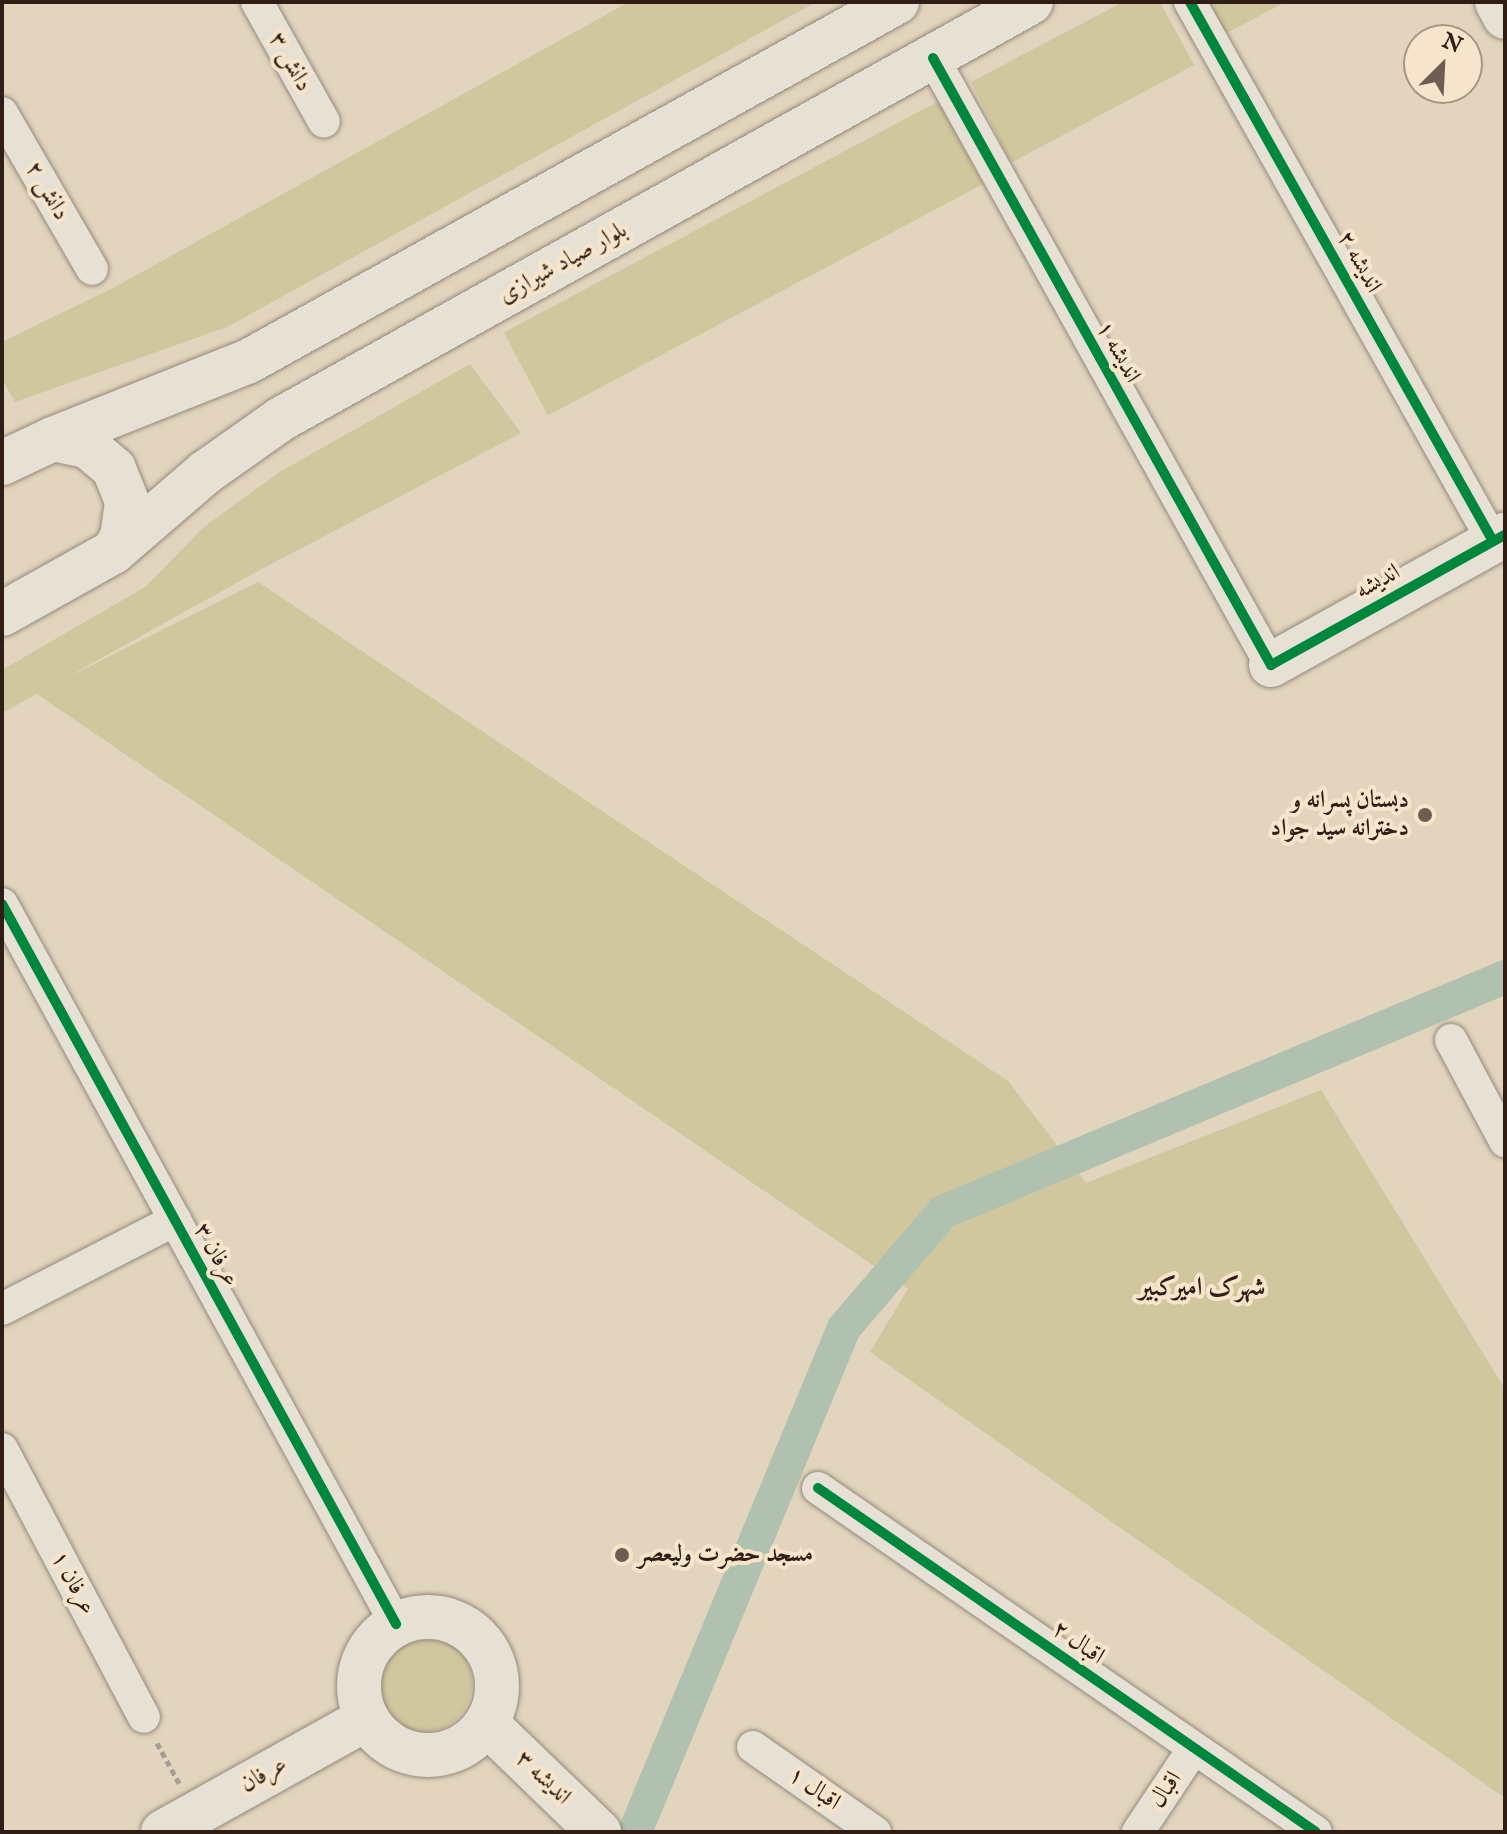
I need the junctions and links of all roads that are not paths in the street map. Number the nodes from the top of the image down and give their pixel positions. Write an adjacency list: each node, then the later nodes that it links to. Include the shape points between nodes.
1 (257, 2): 9 (street, دانش ۳)
2 (897, 2): 11 (main road, via 249,361)
3 (1031, 2): 7 (main road, بلوار صیاد شیرازی)
4 (1190, 2): 12 (street, اندیشه ۲)
5 (1497, 2): 6 (main road)
6 (1505, 17)
7 (933, 58): 13 (main road, بلوار صیاد شیرازی, via 281,419 206,472); 15 (street, اندیشه ۱)
8 (2, 113): 10 (street, دانش ۲)
9 (324, 122)
10 (92, 269)
11 (23, 447): 13 (main road, via 87,446 114,469 127,502 122,537)
12 (1499, 538): 15 (main road, اندیشه)
13 (113, 552): 14 (main road, بلوار صیاد شیرازی)
14 (2, 614)
15 (1271, 665)
16 (2, 904): 19 (street, عرفان ۳)
17 (1451, 1040): 18 (street)
18 (1505, 1141)
19 (175, 1220): 20 (street); 23 (street, عرفان ۳)
20 (2, 1309)
21 (2, 1449): 24 (street, عرفان ۱)
22 (818, 1488): 28 (street, اقبال ۲)
23 (396, 1624): 25 (main road, via 369,1649 361,1665 358,1683); 26 (main road, via 422,1617 449,1620 479,1640 490,1654 498,1689)
24 (144, 1717)
25 (366, 1719): 26 (main road, via 390,1745 425,1756 460,1748); 29 (main road, عرفان)
26 (487, 1724): 30 (main road, اندیشه ۳)
27 (753, 1747): 31 (street, اقبال ۱)
28 (1194, 1748): 32 (street, اقبال); 33 (street, اقبال ۲)
29 (174, 1827)
30 (599, 1832)
31 (875, 1832)
32 (1138, 1832)
33 (1316, 1832)

